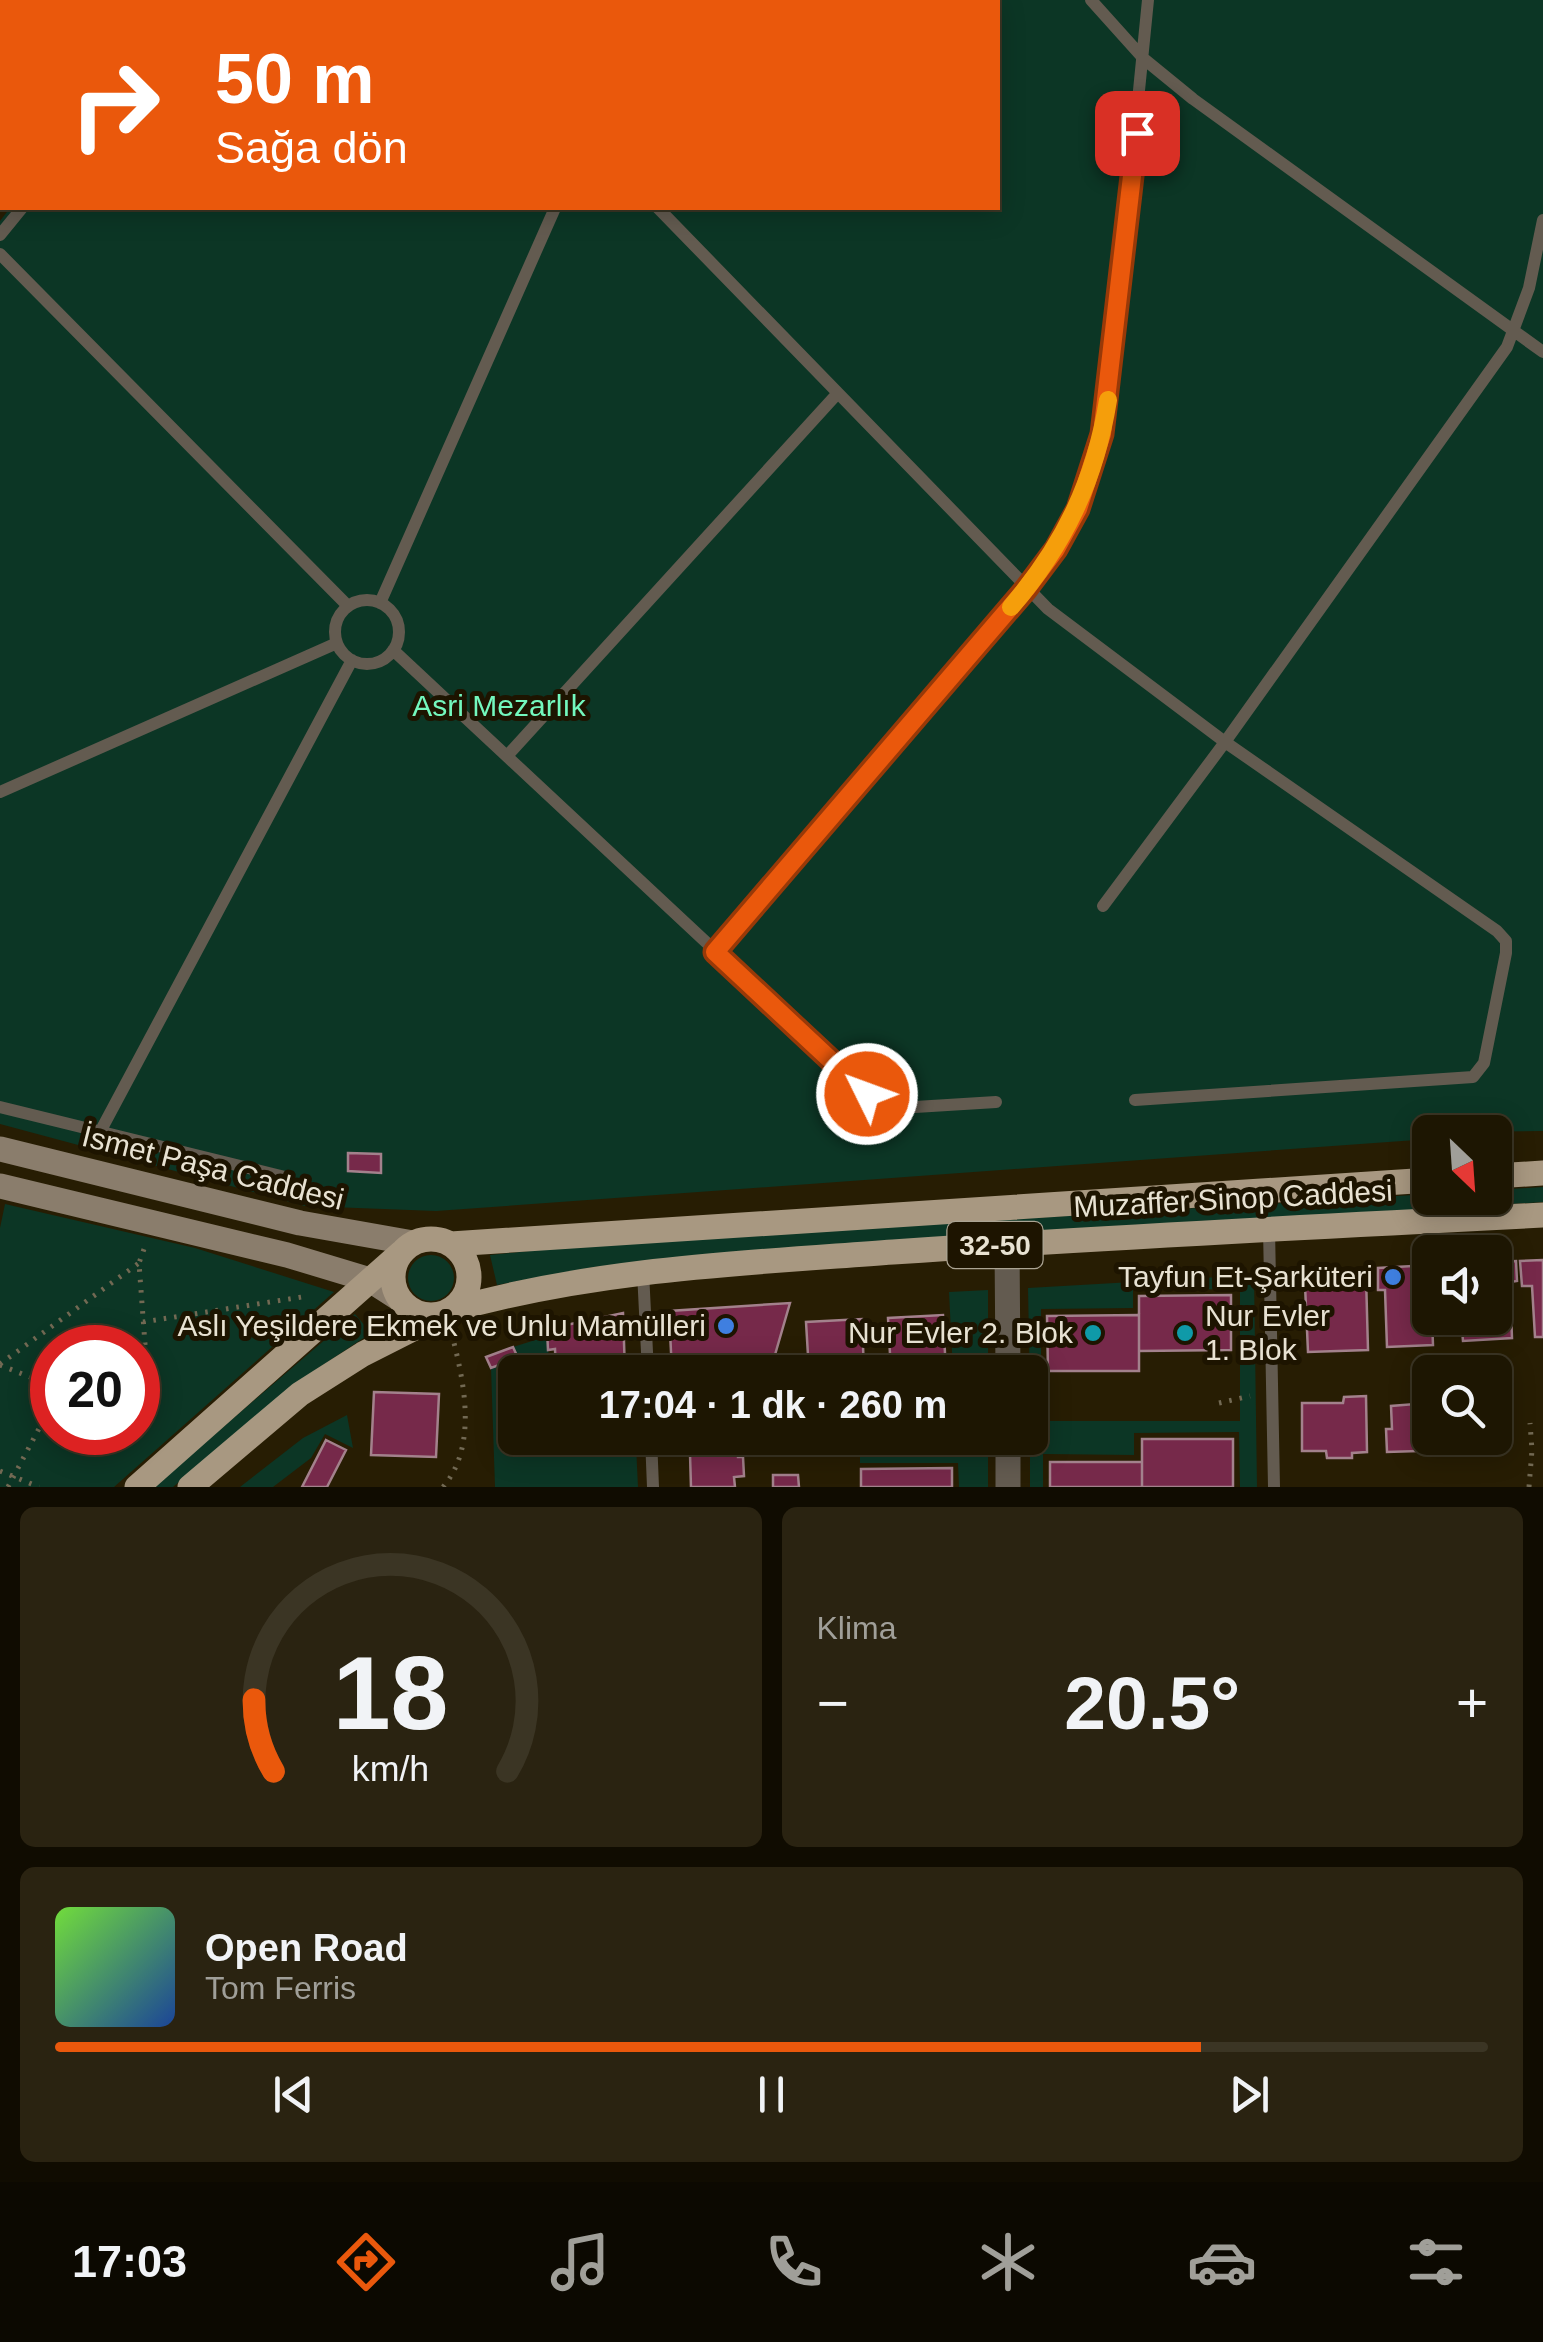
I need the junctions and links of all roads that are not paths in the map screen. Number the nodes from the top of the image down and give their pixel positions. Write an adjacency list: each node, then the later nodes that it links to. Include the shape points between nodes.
1 (1091, 0): 3 (lane)
2 (1148, 0): 3 (lane)
3 (1144, 59): 10 (lane); 13 (lane, via 1102,434 1078,509)
4 (20, 210): 8 (lane)
5 (553, 210): 14 (lane)
6 (660, 210): 12 (lane)
7 (1543, 220): 10 (lane)
8 (0, 234)
9 (0, 254): 15 (lane)
10 (1515, 332): 11 (lane); 19 (lane)
11 (1543, 352)
12 (838, 394): 13 (lane); 20 (lane)
13 (1026, 589): 19 (lane); 23 (lane)
14 (380, 603): 15 (lane); 17 (lane, via 398,624)
15 (348, 606): 16 (lane, via 336,622)
16 (337, 643): 18 (lane); 21 (lane)
17 (392, 650): 18 (lane, via 370,663); 20 (lane)
18 (352, 660): 27 (lane)
19 (1225, 742): 22 (lane); 24 (lane, via 1503,938 1506,954 1484,1063 1464,1078)
20 (507, 756): 23 (lane)
21 (0, 792)
22 (1103, 906)
23 (715, 952): 25 (lane, via 880,1103 911,1108)
24 (1134, 1100)
25 (996, 1102)
26 (0, 1107): 27 (lane)
27 (100, 1132): 31 (lane)
28 (0, 1149): 38 (main road, İsmet Paşa Caddesi)
29 (1543, 1173): 30 (main road)
30 (1512, 1175)
31 (285, 1177)
32 (1412, 1181): 36 (main road, Muzaffer Sinop Caddesi / 32-50)
33 (0, 1186): 40 (main road)
34 (1543, 1215): 35 (main road, Muzaffer Sinop Caddesi / 32-50)
35 (1269, 1229): 37 (main road, Muzaffer Sinop Caddesi / 32-50); 51 (lane)
36 (452, 1244): 38 (main road, via 426,1239); 42 (main road, via 469,1279 467,1292)
37 (1007, 1244): 39 (main road, Muzaffer Sinop Caddesi / 32-50); 44 (street)
38 (408, 1247): 40 (main road); 41 (main road, via 392,1274)
39 (643, 1272): 42 (main road, Muzaffer Sinop Caddesi / 32-50); 43 (lane)
40 (370, 1280): 41 (main road); 47 (main road)
41 (398, 1298): 42 (main road, via 416,1313)
42 (446, 1312): 48 (main road, Muzaffer Sinop Caddesi, via 300,1394)
43 (647, 1355)
44 (1008, 1355)
45 (652, 1455): 49 (lane)
46 (1008, 1455): 50 (street)
47 (137, 1487)
48 (190, 1487)
49 (653, 1487)
50 (1008, 1487)
51 (1274, 1487)

